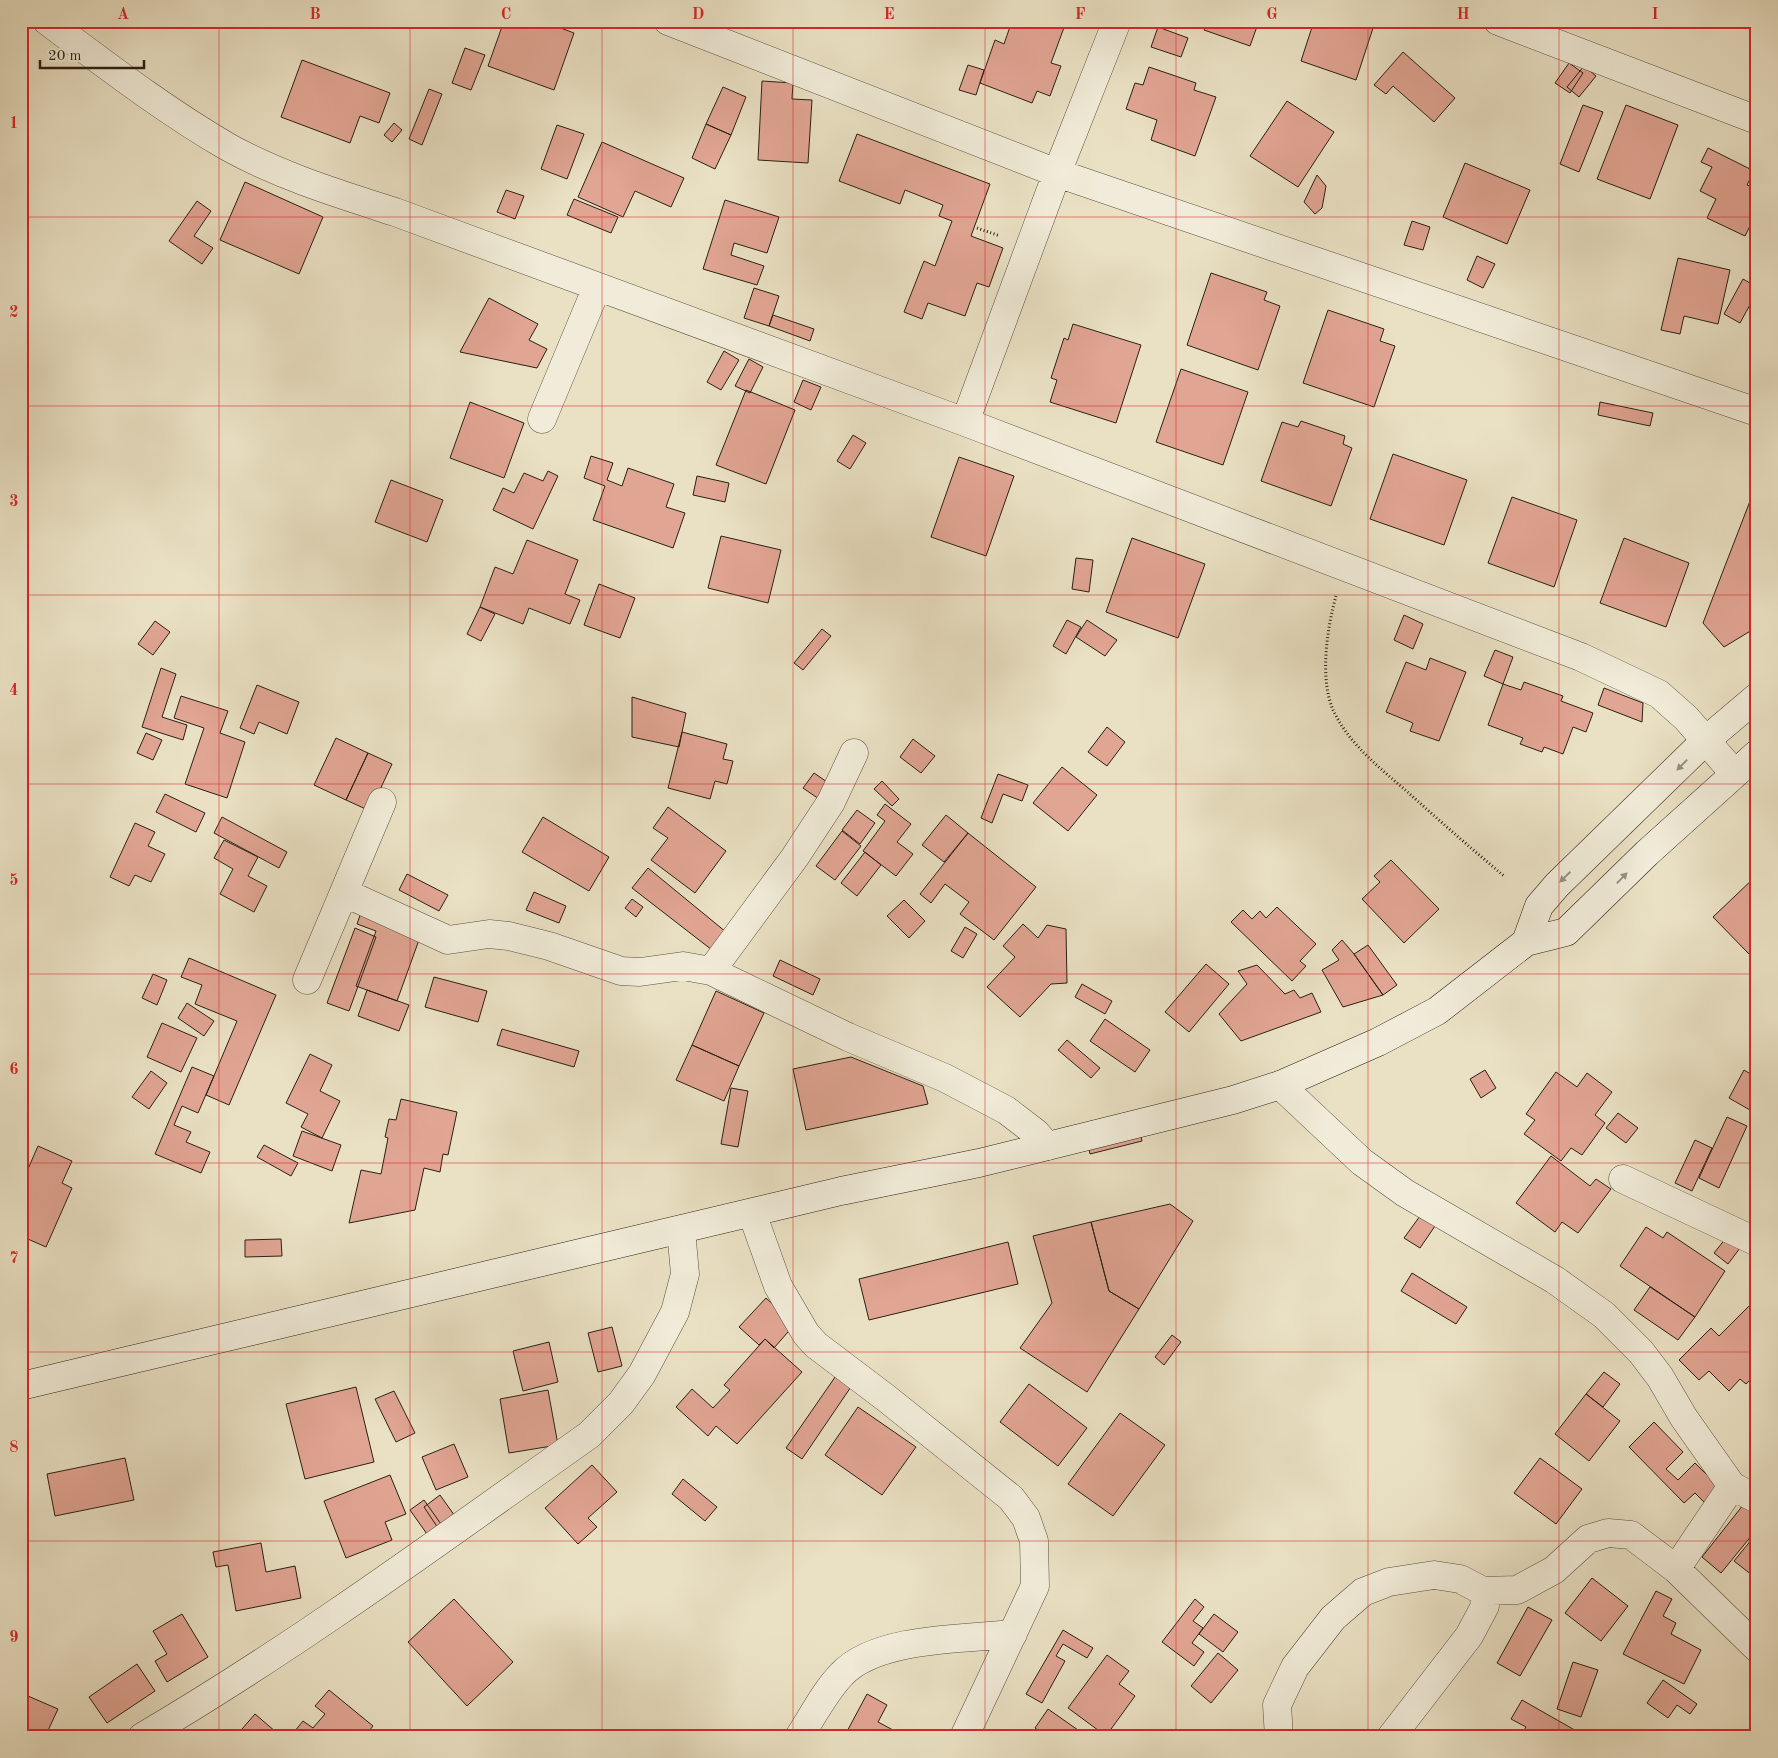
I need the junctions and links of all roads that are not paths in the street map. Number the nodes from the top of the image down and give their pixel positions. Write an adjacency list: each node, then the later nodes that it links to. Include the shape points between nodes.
1 (47, 21): 7 (street, via 162,106 230,148 313,185)
2 (668, 21): 6 (street)
3 (1118, 21): 6 (street)
4 (1498, 21): 5 (street)
5 (1757, 120)
6 (1057, 173): 8 (street); 10 (street)
7 (597, 287): 9 (street); 10 (street)
8 (1757, 412)
9 (542, 419)
10 (965, 422): 12 (street, via 1581,657 1659,694 1686,718)
11 (1757, 697): 12 (street)
12 (1704, 741): 15 (street); 18 (street, one-way to 18, via 1557,885 1539,906)
13 (854, 753): 19 (street, via 830,802 795,857)
14 (1757, 754): 15 (street)
15 (1734, 774): 18 (street, one-way to 15, via 1566,932)
16 (382, 802): 17 (street)
17 (345, 893): 19 (street, via 448,940 490,934 509,936 621,971 640,972 683,966); 20 (street)
18 (1526, 942): 21 (street, via 1437,1011 1378,1042)
19 (711, 971): 22 (street, via 848,1037 945,1078 1006,1110 1036,1133)
20 (307, 980)
21 (1280, 1084): 22 (street, via 1233,1100); 28 (street, via 1362,1162 1405,1194 1555,1280 1604,1315 1641,1352)
22 (1047, 1146): 24 (street)
23 (1623, 1179): 26 (street)
24 (752, 1213): 25 (street); 32 (street, via 778,1286 806,1334 1011,1498 1026,1518 1034,1541 1035,1586)
25 (681, 1230): 27 (street); 34 (street, via 685,1274 674,1312 642,1374 622,1404 589,1435 320,1626)
26 (1757, 1242)
27 (21, 1386)
28 (1732, 1486): 29 (street); 30 (street)
29 (1757, 1500)
30 (1676, 1569): 31 (street, via 1631,1535 1608,1533 1588,1539 1554,1570 1517,1590); 33 (street)
31 (1483, 1591): 37 (street, via 1460,1579 1434,1575 1389,1582 1363,1592 1333,1618 1295,1667 1276,1705); 38 (street, via 1485,1606 1469,1636)
32 (1013, 1634): 35 (street, via 897,1646 863,1658 842,1674); 36 (street)
33 (1757, 1648)
34 (142, 1737)
35 (799, 1737)
36 (964, 1737)
37 (1279, 1737)
38 (1392, 1737)

